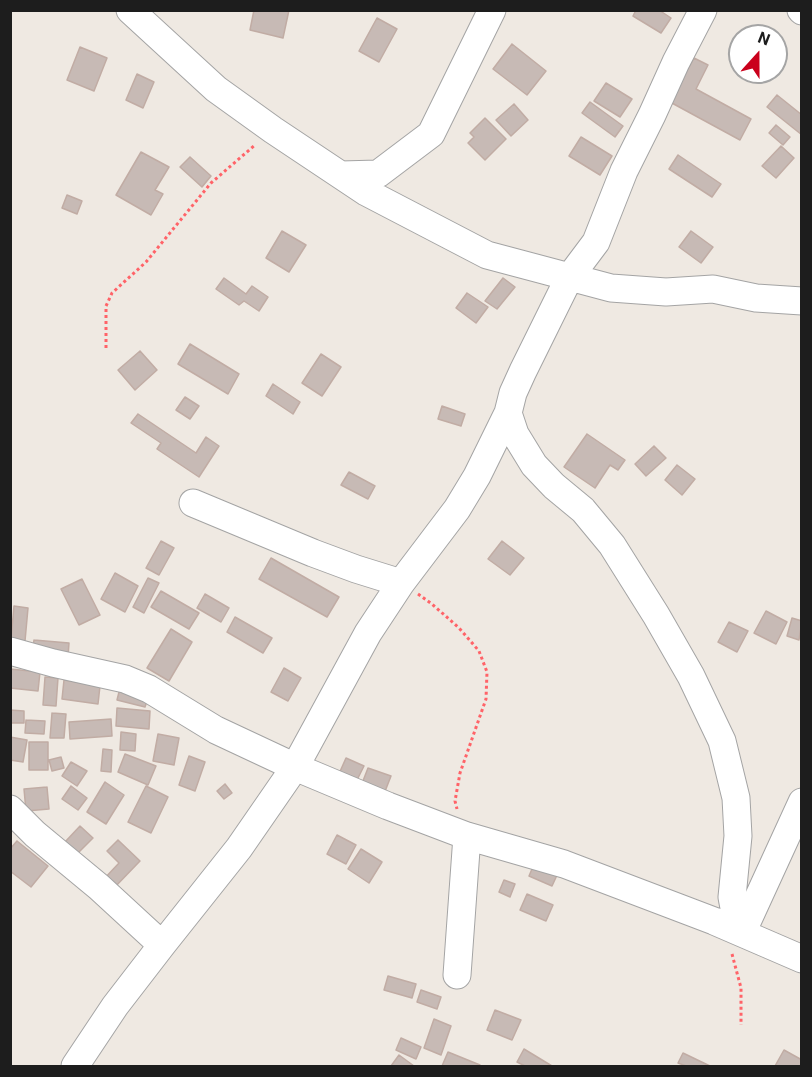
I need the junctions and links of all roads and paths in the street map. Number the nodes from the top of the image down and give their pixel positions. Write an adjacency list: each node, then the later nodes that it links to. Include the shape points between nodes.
1 (130, 10): 4 (street, via 216,89)
2 (492, 10): 5 (street, via 431,134 378,174)
3 (703, 10): 6 (street, via 624,171 596,242)
4 (273, 130): 5 (street); 8 (path, via 211,183 146,262 112,293 106,306)
5 (341, 176): 6 (street, via 487,255)
6 (569, 278): 7 (street, via 630,290 712,289 756,298); 9 (street, via 523,370)
7 (801, 301)
8 (106, 348)
9 (508, 413): 11 (street, via 458,509); 17 (street, via 515,434 534,465 583,510 612,545 691,676 722,741 736,798 738,836 732,897)
10 (193, 503): 11 (street, via 313,553)
11 (401, 583): 13 (street, via 368,633); 16 (path, via 459,628 479,651 487,672 486,699 460,773 455,801)
12 (10, 651): 13 (street, via 125,679 149,689 216,730)
13 (295, 767): 16 (street); 18 (street, via 239,848)
14 (801, 802): 17 (street)
15 (10, 809): 18 (street)
16 (467, 836): 17 (street, via 564,864); 20 (street)
17 (739, 937): 19 (street); 21 (path)
18 (162, 945): 22 (street)
19 (801, 959)
20 (457, 975)
21 (741, 1025)
22 (75, 1066)

